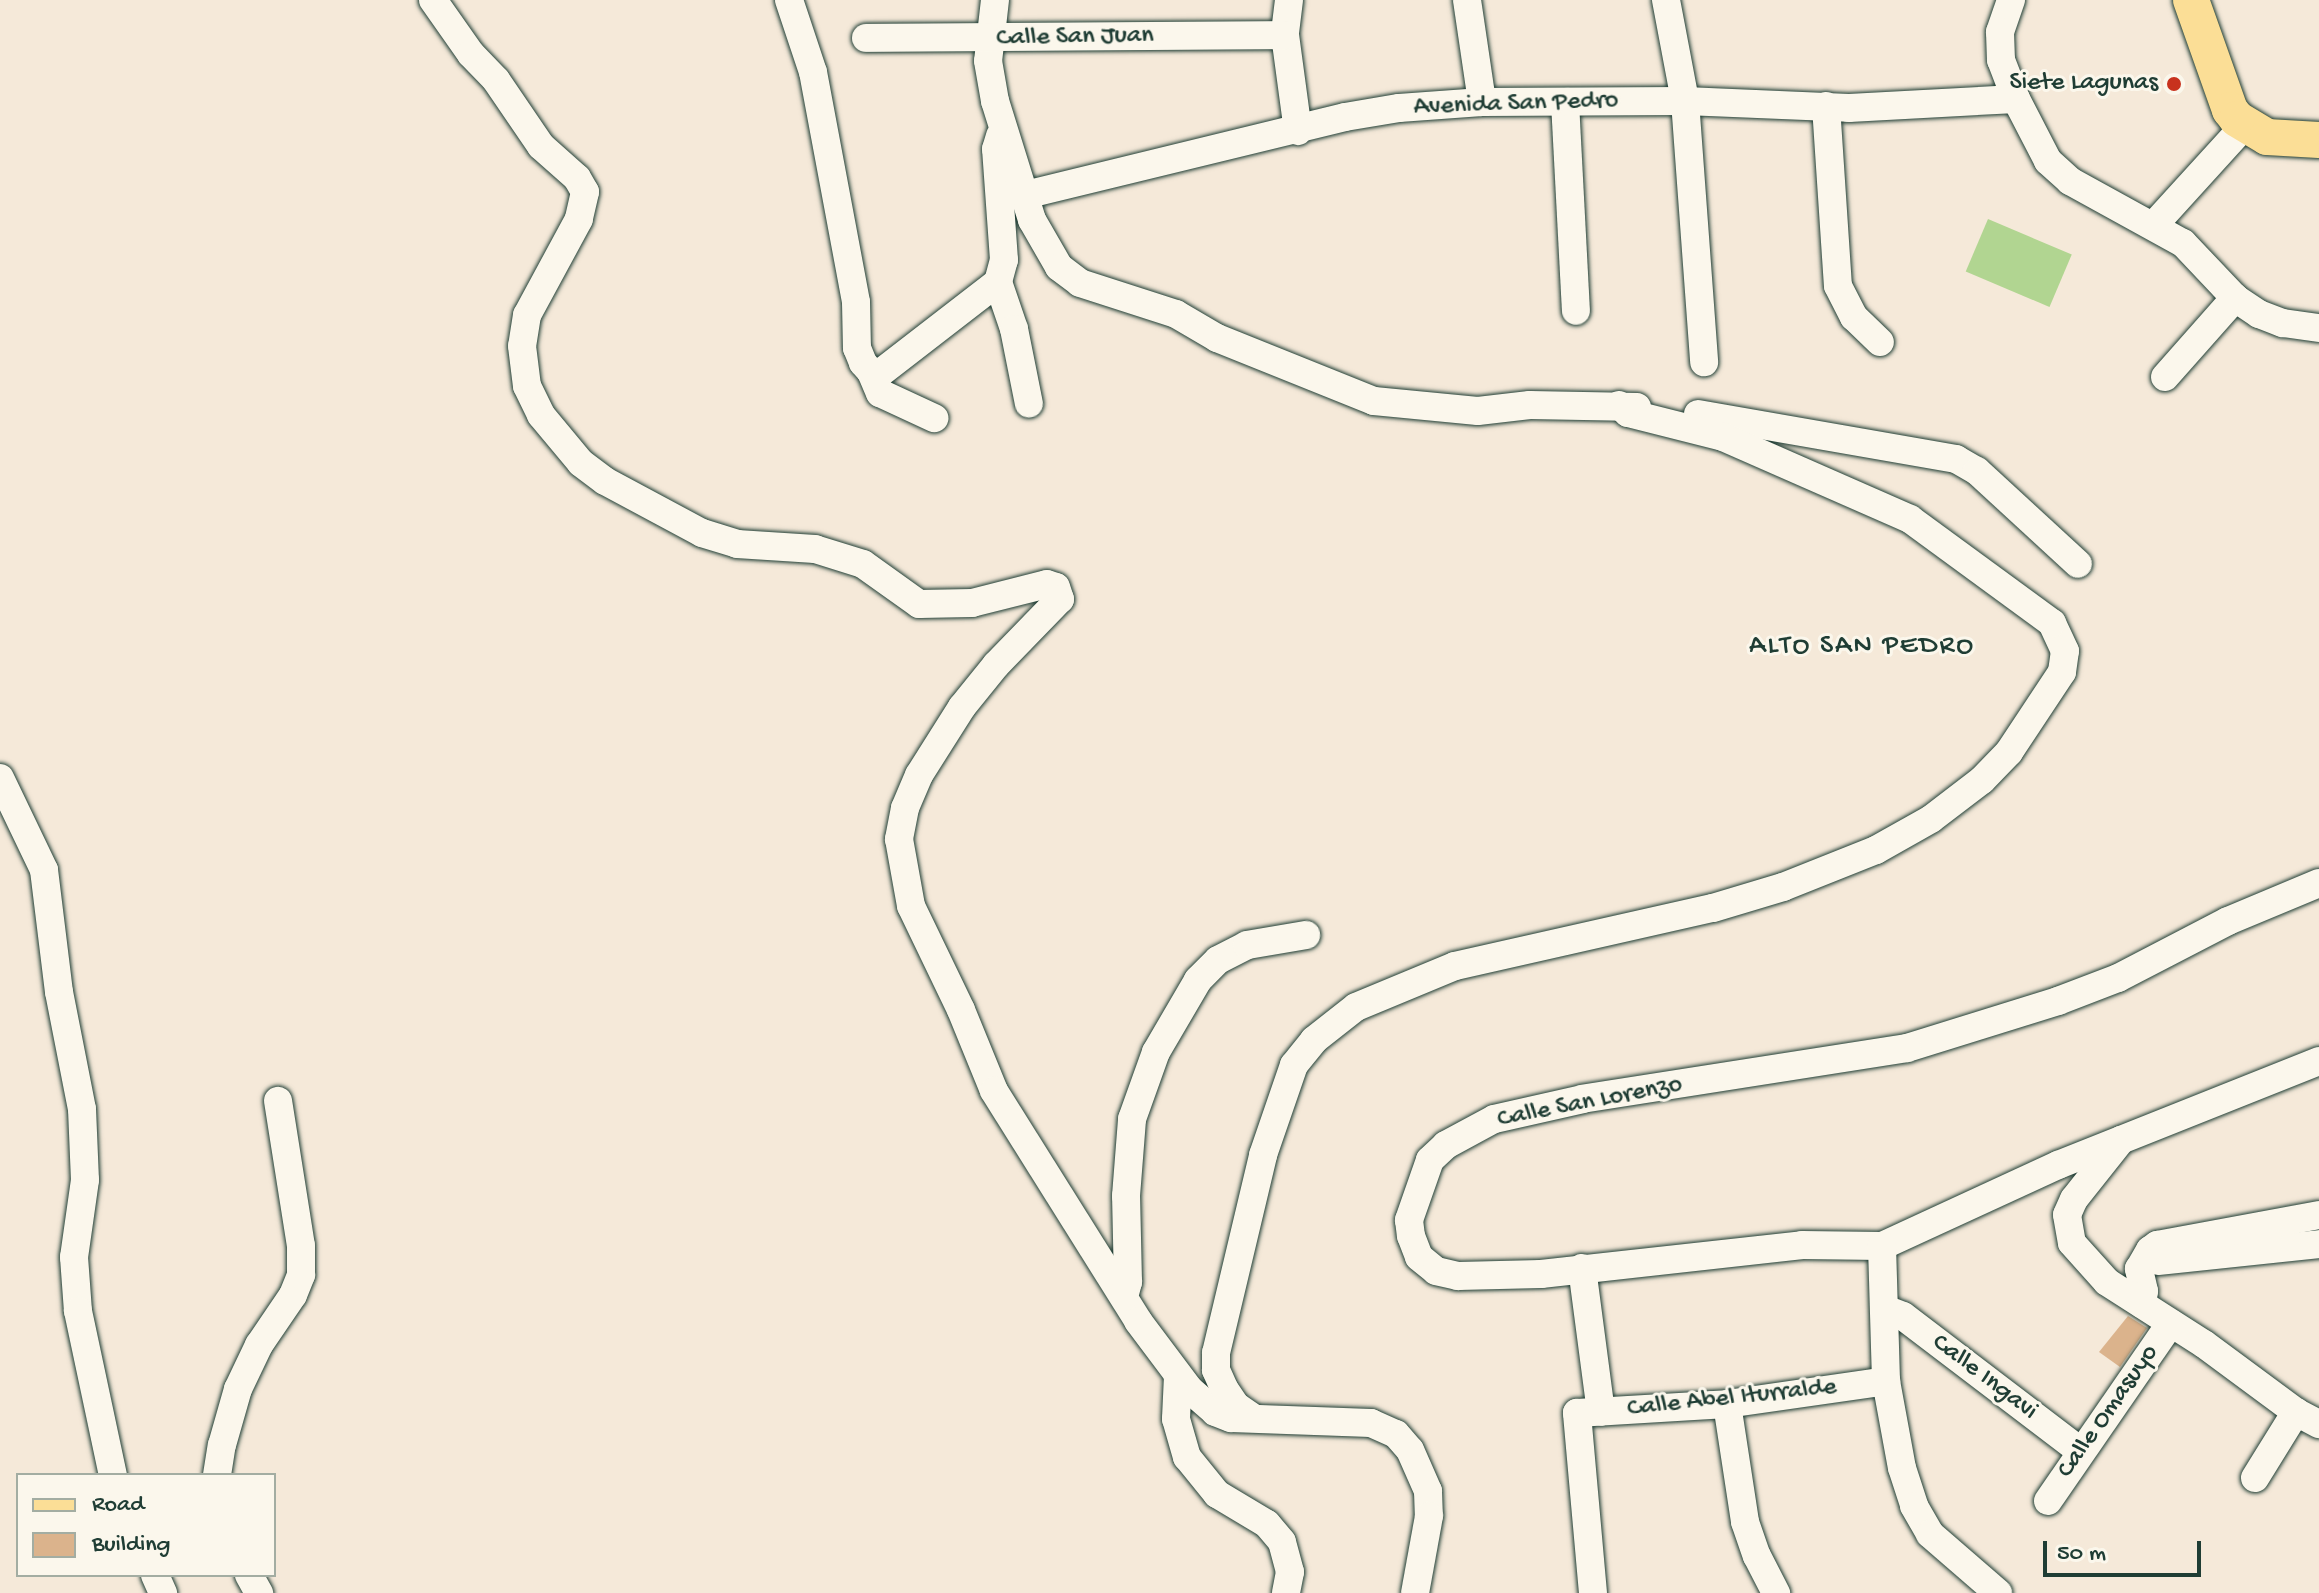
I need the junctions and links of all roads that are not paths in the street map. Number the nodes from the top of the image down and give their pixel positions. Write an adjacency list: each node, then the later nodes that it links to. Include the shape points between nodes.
1 (433, 0): 46 (street, via 541,146 585,192 579,219 527,315 522,346 527,386 536,406 581,463 702,533 737,544 815,549 863,564 919,604 972,603 1047,584 1056,587 1060,599 996,665 946,729 905,808 899,839 911,906 994,1091)
2 (789, 0): 29 (street, via 813,72 856,302 857,348)
3 (995, 0): 11 (street)
4 (1289, 0): 9 (street)
5 (1467, 0): 14 (street)
6 (1666, 0): 13 (street)
7 (2011, 0): 12 (street, via 2000,49)
8 (2191, 0): 17 (main road, via 2230,110)
9 (1285, 35): 11 (street, Calle San Juan); 19 (street)
10 (866, 38): 11 (street, Calle San Juan)
11 (988, 38): 18 (street)
12 (2016, 99): 16 (street, Avenida San Pedro); 22 (street, via 2048,161 2070,181)
13 (1685, 101): 15 (street, Avenida San Pedro); 16 (street, Avenida San Pedro); 28 (street)
14 (1482, 102): 15 (street, Avenida San Pedro); 19 (street, Avenida San Pedro, via 1399,108)
15 (1565, 102): 25 (street)
16 (1826, 106): 27 (street, via 1838,286 1854,317)
17 (2244, 126): 20 (main road, via 2283,140); 22 (street)
18 (1004, 129): 21 (street); 23 (street, via 996,149 1004,260)
19 (1298, 131): 21 (street, Avenida San Pedro)
20 (2319, 140)
21 (1025, 195): 32 (street, via 1044,245 1059,267 1080,283 1176,314 1217,338 1374,401 1478,411)
22 (2154, 225): 24 (street, via 2183,243)
23 (998, 282): 29 (street, via 879,374); 31 (street)
24 (2235, 298): 26 (street, via 2283,323); 30 (street)
25 (1576, 311)
26 (2319, 328)
27 (1880, 342)
28 (1704, 362)
29 (871, 372): 33 (street, via 880,393)
30 (2165, 377)
31 (1029, 404)
32 (1619, 405): 34 (street, via 1956,459 1977,471); 54 (street, via 1628,413 1723,437 1910,519 2052,623 2065,651 2062,672 2009,752 1982,780 1931,819 1876,850 1713,908 1455,966 1356,1007 1314,1040 1294,1065 1263,1155 1216,1353 1224,1388)
33 (934, 418)
34 (2078, 564)
35 (0, 778): 57 (street, via 44,870 59,992 82,1109 85,1180 74,1257 78,1311)
36 (2319, 883): 45 (street, Calle San Lorenzo, via 2058,1001 1861,1058 1597,1097 1494,1119 1430,1160 1409,1220 1419,1257 1436,1271 1458,1276)
37 (1306, 935): 46 (street, via 1247,945 1218,960 1198,980 1156,1052 1132,1119)
38 (2319, 1061): 40 (street, Calle San Lorenzo)
39 (278, 1101): 58 (street, via 301,1275 238,1389)
40 (2121, 1139): 43 (street, Calle San Lorenzo); 47 (street, via 2074,1199 2068,1231 2072,1243 2107,1282)
41 (2319, 1215): 44 (street, via 2171,1240 2150,1250)
42 (2319, 1244): 44 (street, via 2152,1262)
43 (1882, 1246): 45 (street, Calle San Lorenzo, via 1802,1245); 48 (street)
44 (2148, 1257): 47 (street, via 2139,1269)
45 (1582, 1268): 53 (street)
46 (1124, 1297): 50 (street)
47 (2142, 1304): 49 (street)
48 (1885, 1309): 51 (street); 56 (street, Calle Ingavi, via 1903,1316)
49 (2171, 1323): 55 (street); 56 (street, Calle Omasuyo)
50 (1178, 1376): 54 (street, via 1215,1412); 62 (street, via 1176,1419 1187,1457 1217,1494 1267,1524 1282,1542 1290,1572)
51 (1886, 1381): 52 (street, Calle Abel Iturralde); 61 (street, via 1914,1506 1930,1534)
52 (1727, 1404): 53 (street, Calle Abel Iturralde); 65 (street, via 1745,1522)
53 (1589, 1413): 64 (street)
54 (1252, 1417): 63 (street, via 1371,1423 1396,1434 1410,1450 1428,1491 1428,1528)
55 (2308, 1418): 59 (street)
56 (2080, 1451): 60 (street, Calle Omasuyo)
57 (113, 1473)
58 (217, 1473)
59 (2255, 1478)
60 (2048, 1501)
61 (1988, 1589)
62 (1286, 1593)
63 (1415, 1593)
64 (1593, 1593)
65 (1776, 1593)

